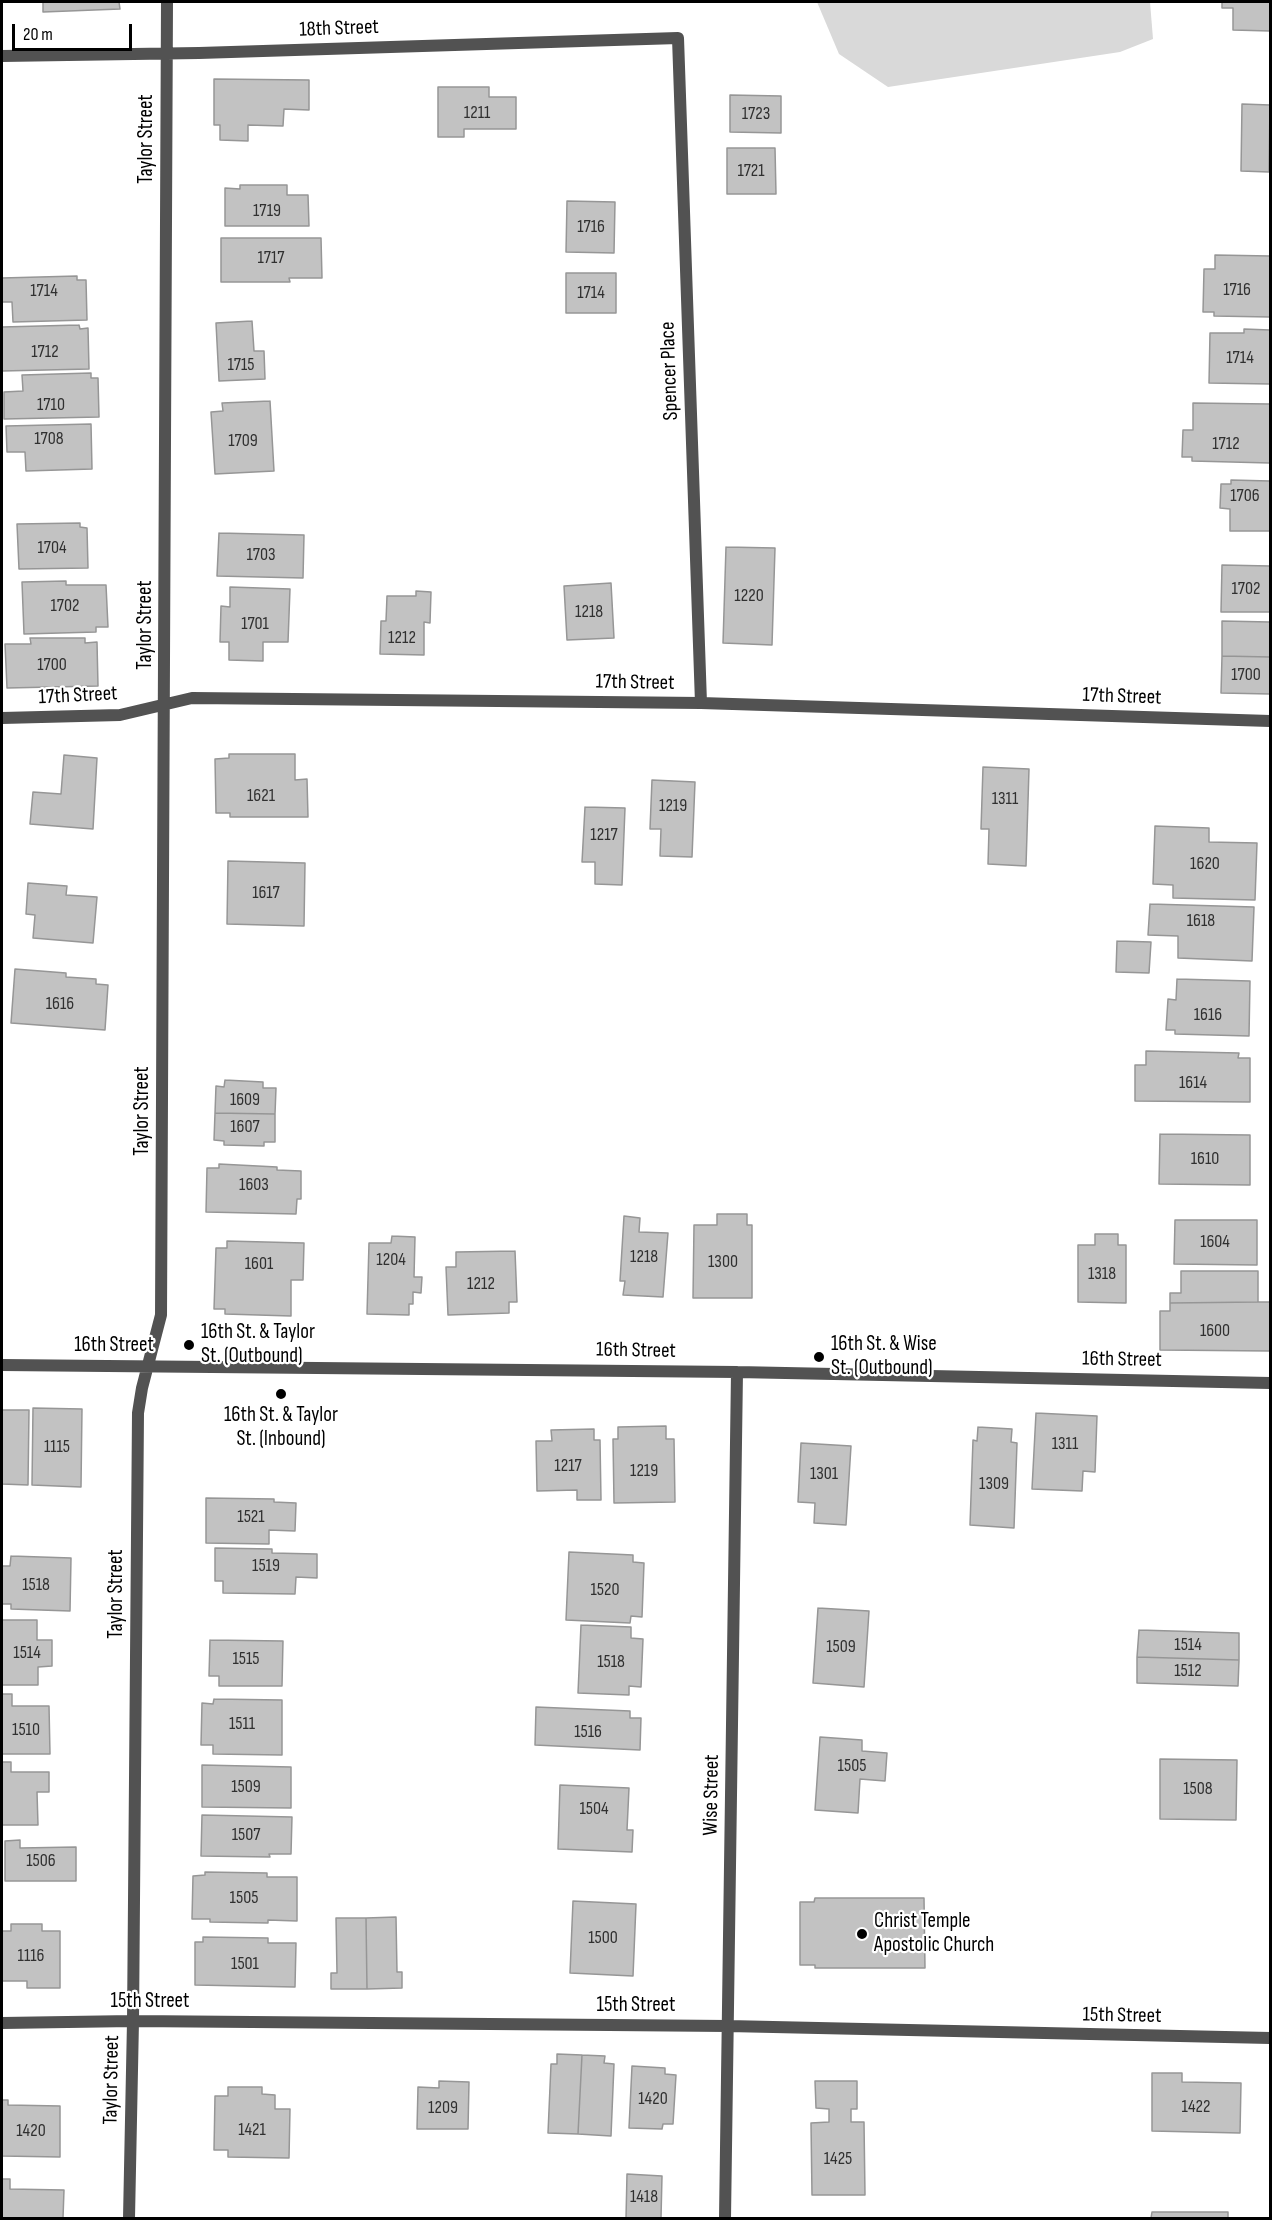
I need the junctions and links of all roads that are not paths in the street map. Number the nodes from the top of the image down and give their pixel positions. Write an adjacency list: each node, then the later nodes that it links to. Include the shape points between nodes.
1 (167, 2): 3 (street, Taylor Street)
2 (678, 38): 3 (street, 18th Street); 5 (street, Spencer Place)
3 (167, 54): 4 (street, 18th Street); 6 (street, Taylor Street)
4 (2, 56)
5 (701, 703): 6 (street, 17th Street, via 192,698); 8 (street, 17th Street)
6 (165, 705): 7 (street, 17th Street, via 120,715); 10 (street, Taylor Street, via 161,1315)
7 (2, 718)
8 (1270, 721)
9 (2, 1365): 10 (street, 16th Street)
10 (148, 1365): 11 (street, 16th Street); 13 (street, Taylor Street, via 138,1413)
11 (737, 1372): 12 (street, 16th Street); 15 (street, Wise Street)
12 (1270, 1383)
13 (133, 2021): 14 (street, 15th Street); 15 (street, 15th Street); 17 (street, Taylor Street)
14 (2, 2023)
15 (728, 2026): 16 (street, 15th Street); 18 (street, Wise Street)
16 (1270, 2038)
17 (129, 2218)
18 (725, 2218)

